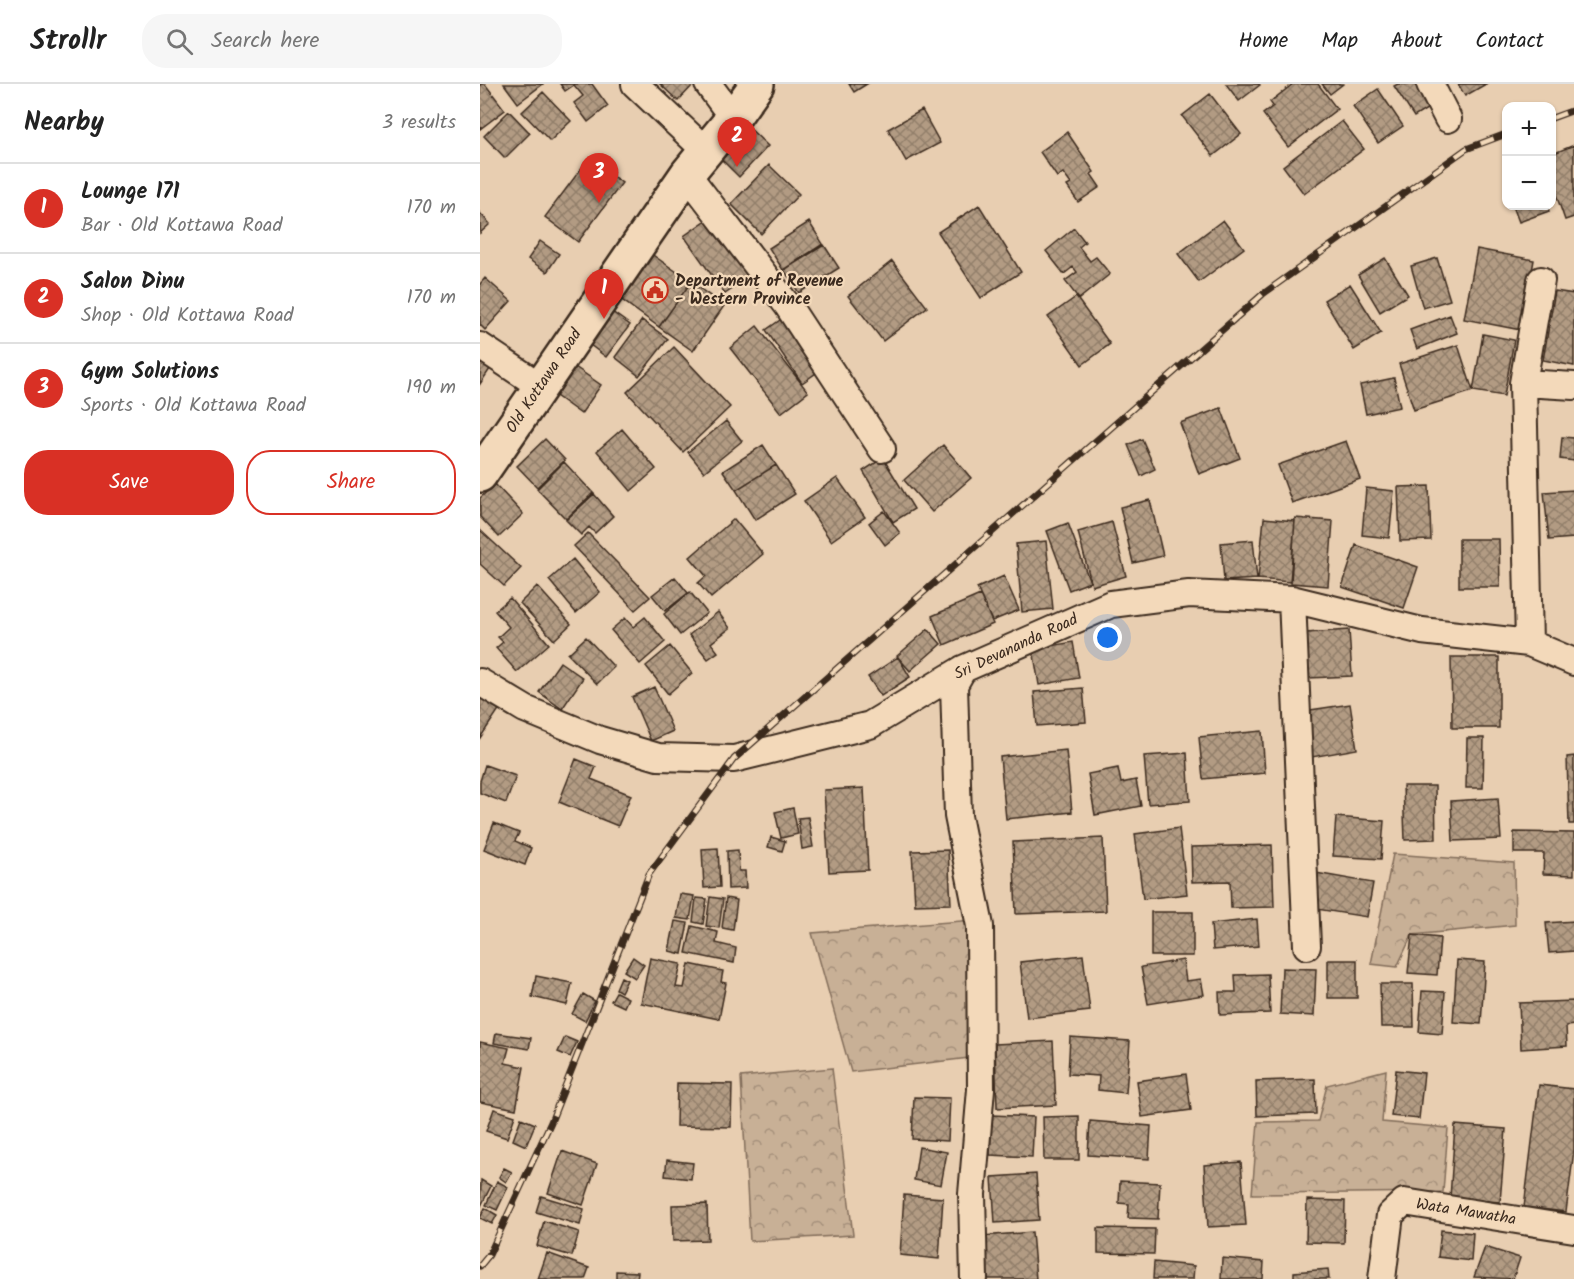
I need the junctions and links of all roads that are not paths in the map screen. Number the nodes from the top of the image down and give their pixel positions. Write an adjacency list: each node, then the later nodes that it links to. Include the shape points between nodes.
1 (635, 84): 7 (street)
2 (708, 84): 5 (street)
3 (757, 84): 5 (main road, Old Kottawa Road)
4 (1430, 84): 6 (street)
5 (734, 118): 7 (main road, Old Kottawa Road)
6 (1448, 119)
7 (697, 163): 11 (main road, Old Kottawa Road); 13 (street)
8 (1541, 280): 10 (street)
9 (480, 346): 11 (street)
10 (1523, 383): 12 (street); 16 (street)
11 (540, 386): 14 (main road, Old Kottawa Road)
12 (1574, 386)
13 (882, 449)
14 (480, 475)
15 (1292, 599): 16 (street, Sri Devananda Road, via 1422,631); 18 (street, Sri Devananda Road, via 1189,594 1111,604); 20 (street)
16 (1529, 643): 17 (street, Sri Devananda Road)
17 (1574, 662)
18 (963, 669): 19 (street, Sri Devananda Road, via 870,725 734,759 658,757 600,740 525,709); 22 (street, via 954,685 958,816 980,926 981,1089 972,1194)
19 (480, 682)
20 (1307, 946)
21 (1574, 1229): 23 (street, Wata Mawatha, via 1404,1202 1390,1215)
22 (974, 1279)
23 (1382, 1279)

